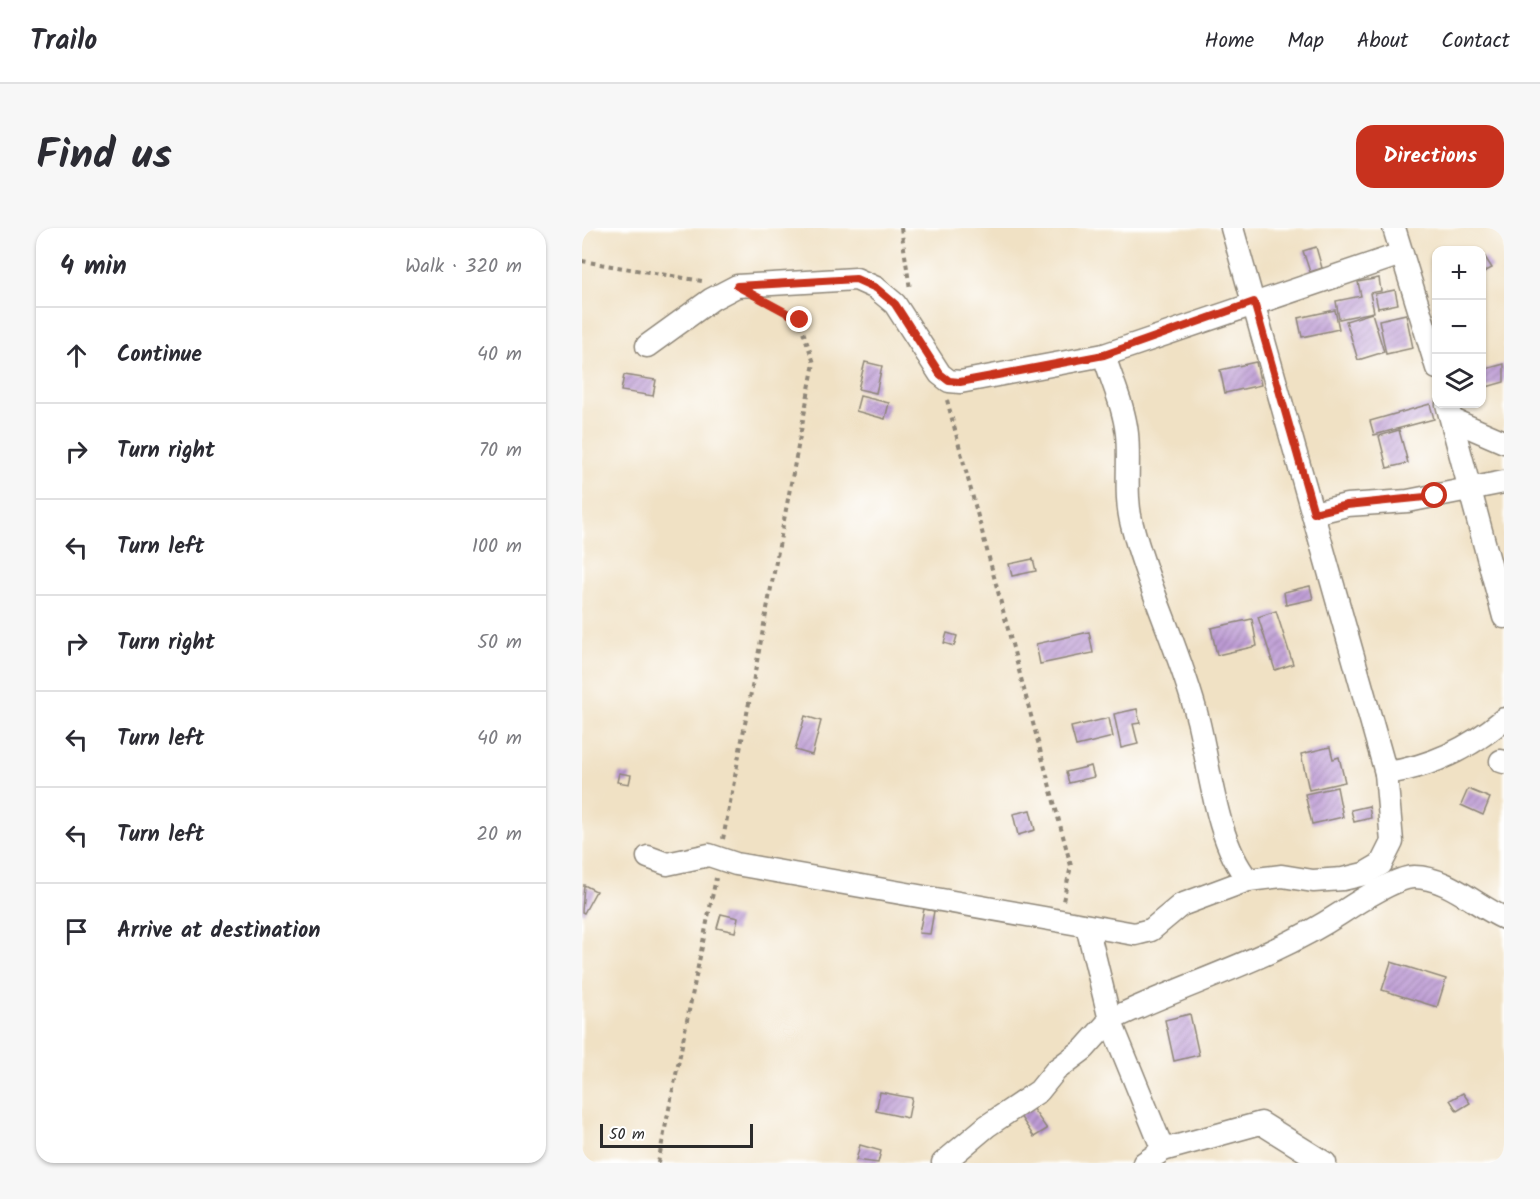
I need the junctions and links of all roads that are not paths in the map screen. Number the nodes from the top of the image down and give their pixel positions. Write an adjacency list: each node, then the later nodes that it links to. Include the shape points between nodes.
1 (1232, 228): 4 (street)
2 (1394, 228): 3 (street)
3 (1401, 255): 4 (street); 6 (street)
4 (1254, 302): 7 (street); 12 (street)
5 (647, 346): 7 (street, via 712,299 737,286 856,279 876,288 895,304 940,374 949,381)
6 (1433, 354)
7 (1104, 355): 17 (street, via 1127,434 1128,499 1136,539 1187,680 1220,815 1239,868)
8 (1450, 412): 9 (street); 11 (street)
9 (1504, 442)
10 (1504, 482): 11 (street)
11 (1471, 489): 12 (street); 13 (street)
12 (1314, 513): 15 (street)
13 (1504, 617)
14 (1504, 719): 15 (street, via 1440,759 1406,771)
15 (1386, 773): 17 (street, via 1392,843 1381,864 1364,874 1342,879 1313,881 1282,876)
16 (648, 857): 19 (street, via 667,864 709,855 719,860)
17 (1248, 880): 19 (street, via 1181,905 1150,930 1136,934)
18 (1504, 918): 20 (street, via 1434,879 1411,877 1367,896 1333,919 1260,957)
19 (1087, 926): 20 (street)
20 (1110, 1020): 21 (street); 22 (street, via 1039,1091 987,1126)
21 (1163, 1150): 23 (street); 24 (street, via 1261,1123)
22 (943, 1163)
23 (1144, 1163)
24 (1325, 1163)

